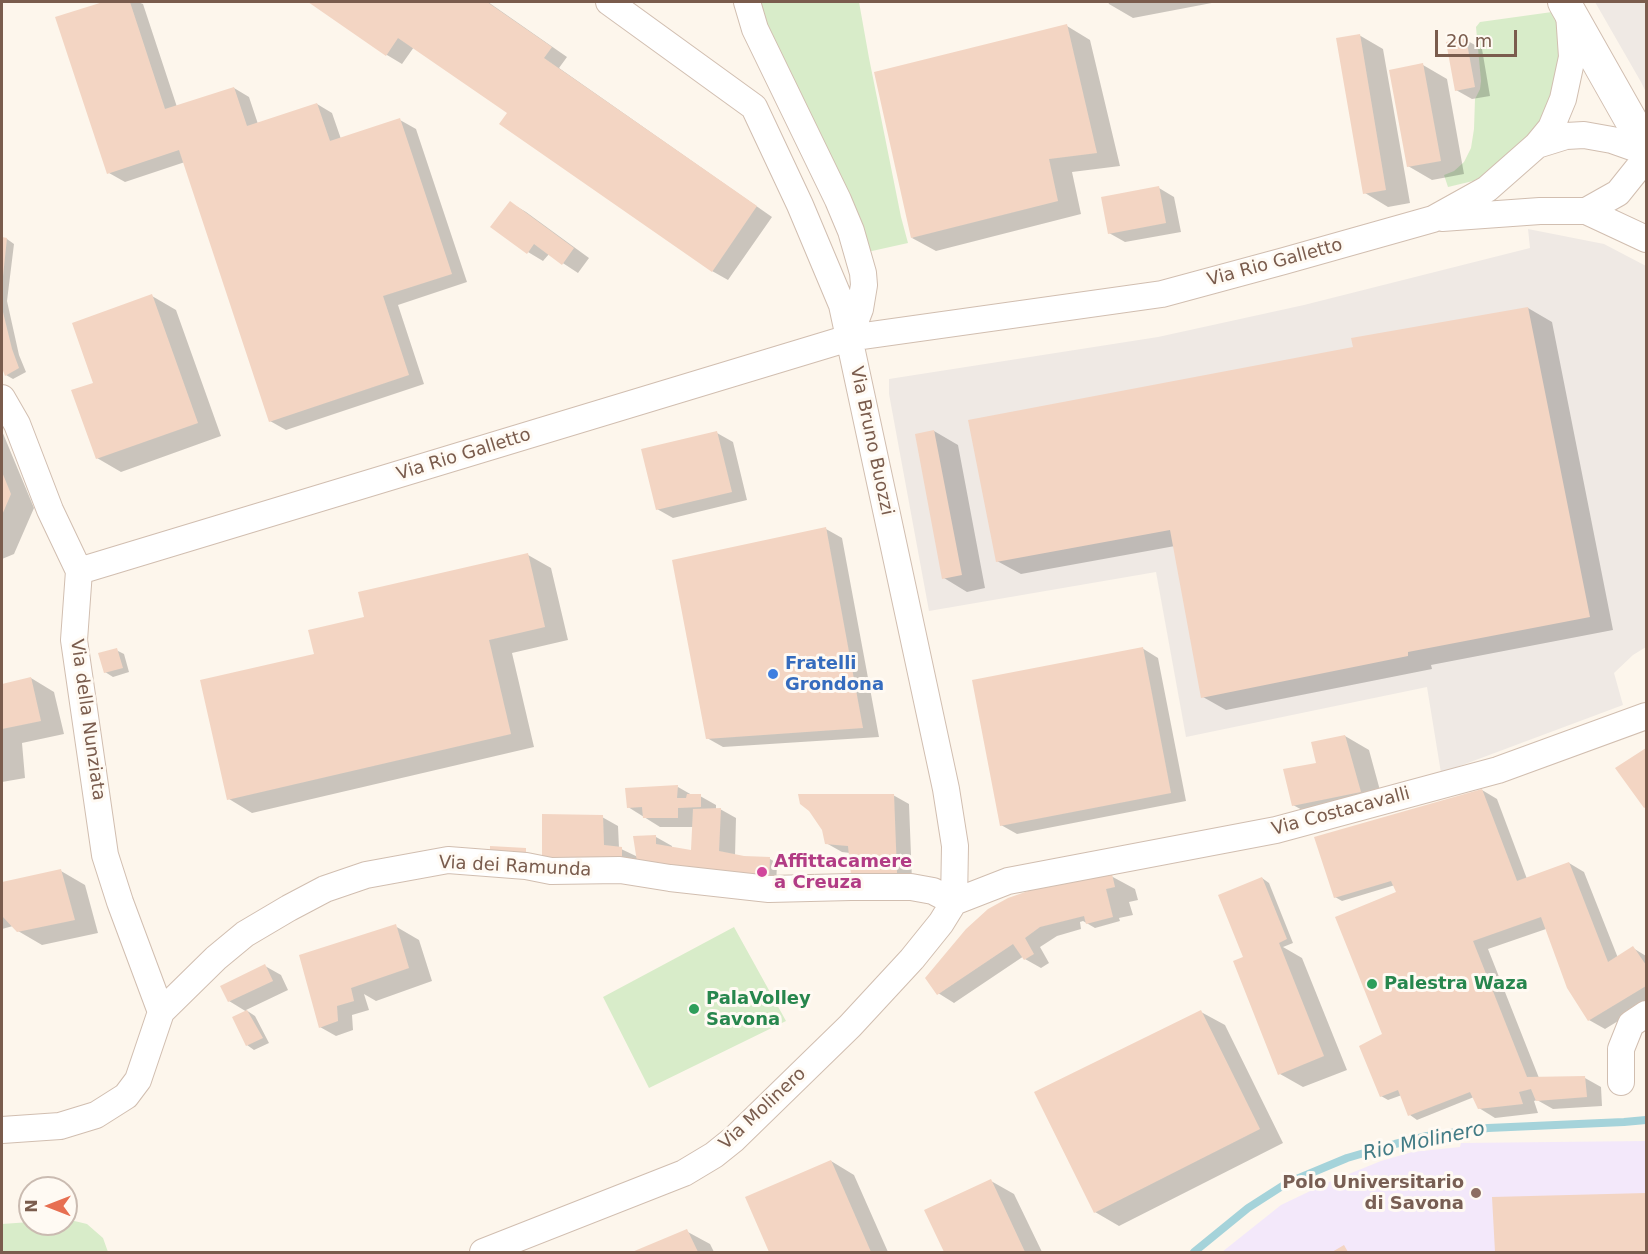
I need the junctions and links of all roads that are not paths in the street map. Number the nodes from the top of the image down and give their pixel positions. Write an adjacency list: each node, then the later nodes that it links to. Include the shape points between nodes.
1 (609, 2): 11 (street, via 754,107 842,305)
2 (747, 2): 11 (street, via 755,29 851,231 864,285)
3 (1567, 7): 4 (street, Via Rio Galletto, via 1572,57 1563,99 1551,128); 5 (street)
4 (1537, 145): 6 (street, via 1584,135); 9 (street, Via Rio Galletto, via 1487,189)
5 (1647, 147)
6 (1647, 152)
7 (1647, 158): 8 (street, via 1618,193)
8 (1586, 211): 9 (street); 10 (street)
9 (1433, 219): 11 (street, Via Rio Galletto, via 1162,294)
10 (1647, 238)
11 (849, 338): 13 (street, Via Rio Galletto); 15 (street, Via Bruno Buozzi, via 946,789 955,846)
12 (2, 398): 13 (street, Via della Nunziata, via 17,424)
13 (79, 570): 16 (street, Via della Nunziata, via 74,640 105,855)
14 (1647, 716): 15 (street, Via Costacavalli, via 1498,770 1276,830 1028,876)
15 (954, 902): 16 (street, Via dei Ramunda, via 933,891 911,888 769,890 620,870 551,871 448,860 366,875 289,908 245,934); 20 (street, Via Molinero, via 912,959 850,1026 714,1155 684,1173)
16 (161, 1012): 19 (street, Via dei Ramunda, via 138,1080 126,1096 96,1115 60,1126)
17 (1647, 1014): 18 (street, via 1631,1024 1621,1049)
18 (1621, 1082)
19 (2, 1130)
20 (483, 1252)

